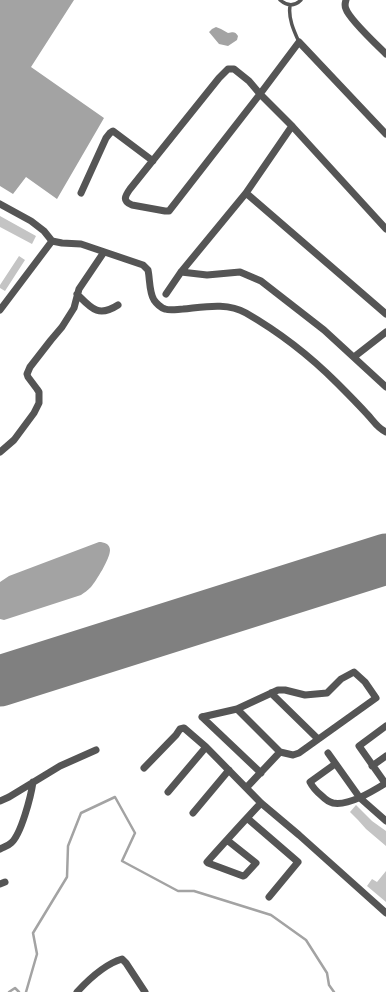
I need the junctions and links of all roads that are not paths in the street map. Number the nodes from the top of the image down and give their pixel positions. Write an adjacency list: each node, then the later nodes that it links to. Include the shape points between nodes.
1 (280, 0): 4 (lane)
2 (301, 0): 4 (lane)
3 (346, 0): 6 (street, via 348,14)
4 (290, 6): 5 (lane, via 290,19)
5 (299, 42): 7 (street); 9 (street)
6 (386, 54)
7 (260, 94): 8 (street); 10 (street, via 249,81 234,69 228,68); 10 (street, via 169,211 132,205 126,201 126,194)
8 (292, 126): 12 (street); 14 (street)
9 (386, 134)
10 (153, 160): 11 (street, via 113,131 106,138)
11 (81, 193)
12 (246, 193): 17 (street); 22 (street)
13 (0, 204): 15 (street, via 31,221)
14 (386, 230)
15 (52, 241): 16 (street, via 81,244); 21 (street)
16 (104, 252): 18 (street); 26 (street, via 146,267 153,299 165,309 231,307 238,308 259,321 307,356 354,400 377,427)
17 (181, 272): 19 (street); 24 (street, via 207,275 240,272 261,281)
18 (77, 294): 20 (street, via 97,311); 27 (street, via 74,308 62,327 26,374 39,392 39,403 14,440)
19 (166, 294)
20 (118, 306)
21 (0, 310)
22 (386, 314)
23 (386, 332): 24 (street)
24 (354, 357): 25 (street)
25 (386, 388)
26 (386, 432)
27 (0, 452)
28 (271, 693): 29 (street); 31 (street); 31 (street, via 281,690 305,695 327,693 341,679 354,672 361,678 376,698)
29 (237, 709): 34 (street); 41 (street, via 202,717)
30 (386, 726): 38 (street, via 359,746)
31 (318, 739): 34 (street, via 303,751 293,755)
32 (206, 747): 39 (street, via 182,728); 40 (street); 45 (street)
33 (96, 750): 42 (street, via 60,766)
34 (280, 752): 41 (street)
35 (328, 753): 37 (street)
36 (386, 756): 38 (street)
37 (335, 764): 46 (street); 46 (street, via 311,781 313,788 332,803)
38 (372, 766): 43 (street)
39 (144, 768)
40 (229, 770): 44 (street); 49 (street)
41 (262, 773): 44 (street)
42 (33, 782): 47 (street); 53 (street, via 19,831 11,843)
43 (386, 783): 46 (street)
44 (247, 787): 48 (street)
45 (168, 792)
46 (360, 798): 51 (street)
47 (0, 801)
48 (261, 803): 50 (street); 55 (street)
49 (193, 813)
50 (247, 818): 52 (street); 54 (street, via 298,862)
51 (386, 821)
52 (227, 840): 52 (street, via 207,863 244,876 256,863)
53 (0, 849)
54 (269, 896)
55 (386, 913)
56 (77, 992): 57 (street, via 94,974 122,960)
57 (145, 992)

